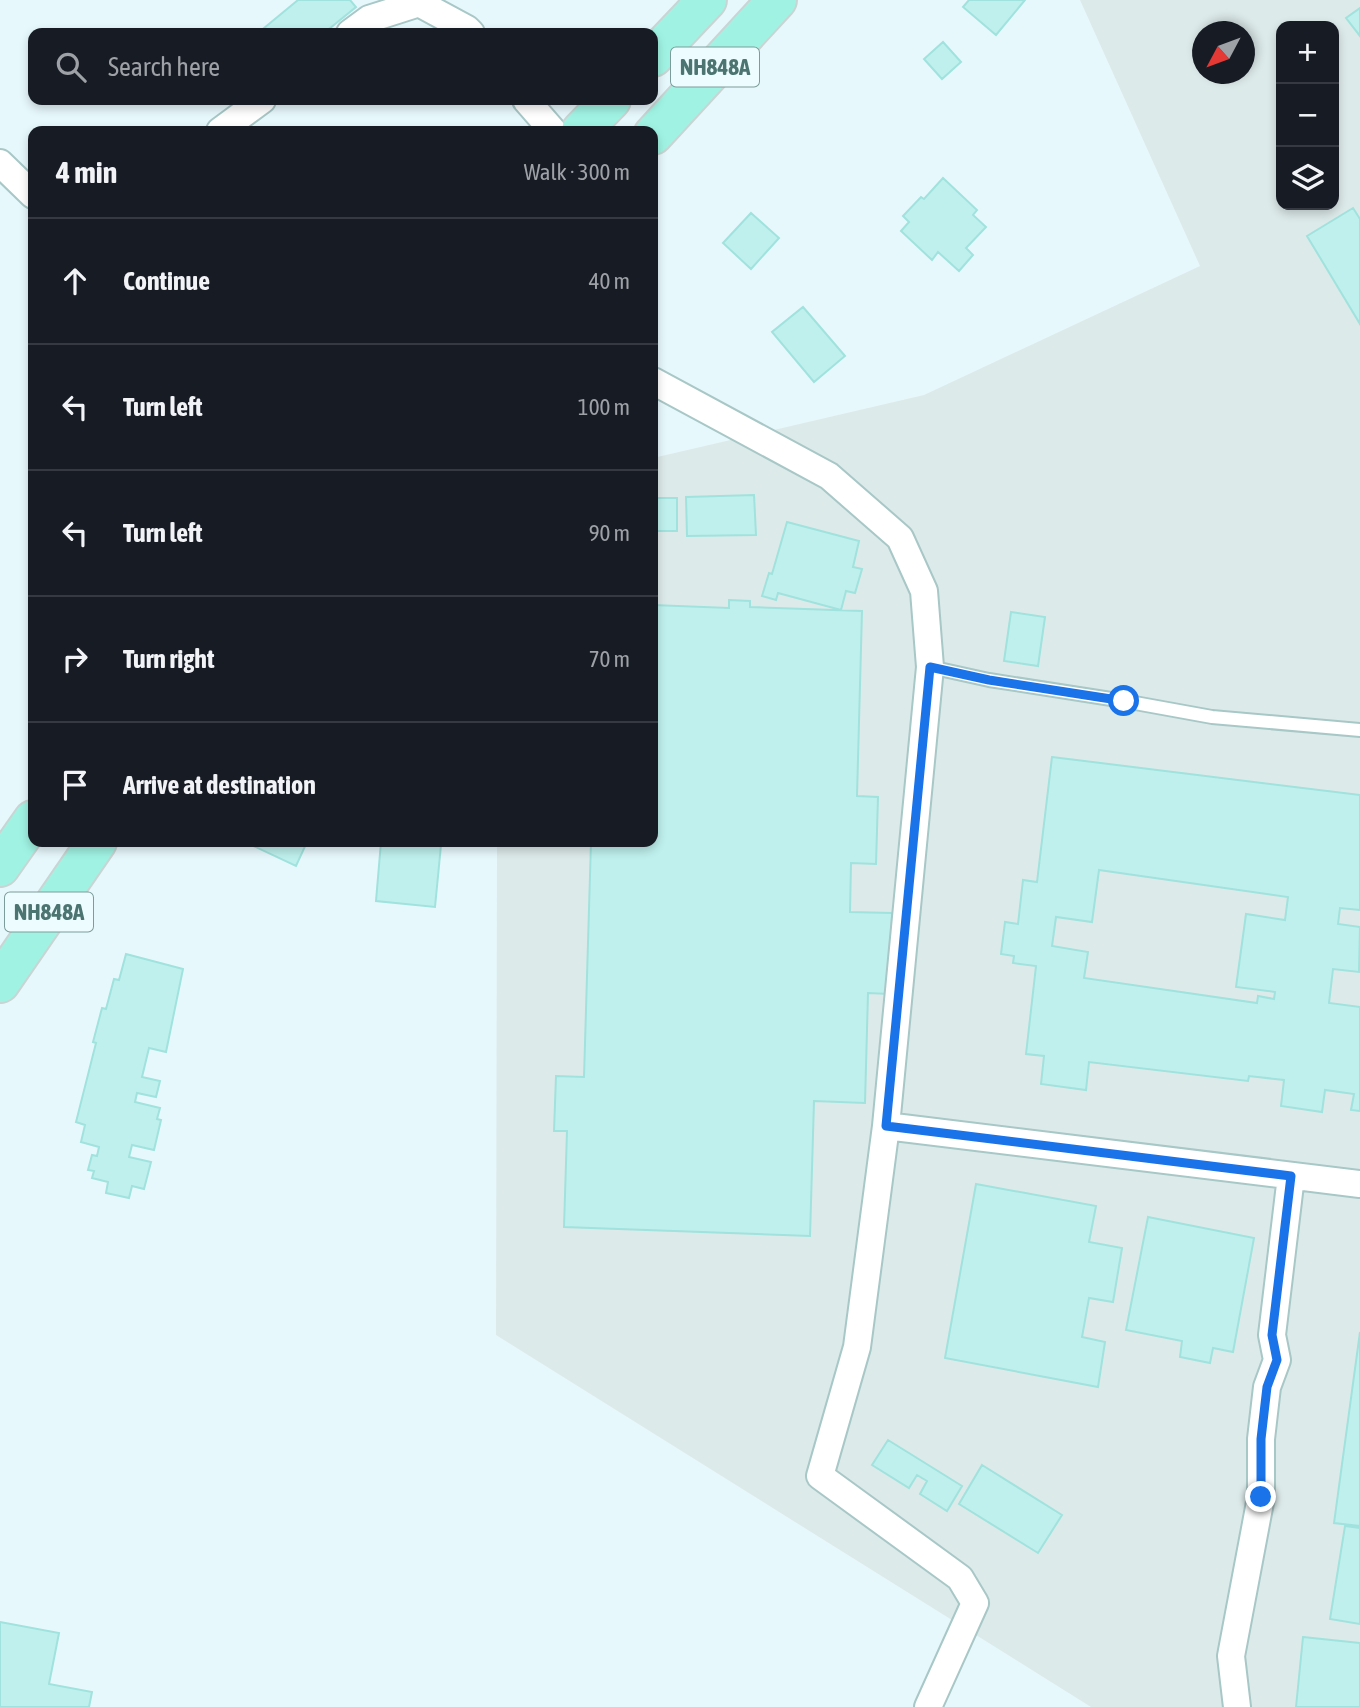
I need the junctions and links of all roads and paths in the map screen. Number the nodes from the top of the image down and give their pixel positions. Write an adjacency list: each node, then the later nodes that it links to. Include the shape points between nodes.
1 (707, 0): 5 (highway, NH848A)
2 (777, 0): 12 (highway, NH848A)
3 (357, 28): 4 (street, via 369,19 419,3)
4 (465, 28)
5 (658, 52)
6 (255, 105): 9 (street)
7 (530, 105): 10 (street)
8 (606, 105): 11 (highway)
9 (227, 126)
10 (549, 126)
11 (586, 126)
12 (658, 130)
13 (0, 163): 14 (street)
14 (28, 190)
15 (658, 384): 16 (street, via 829,476 900,538 924,591)
16 (930, 667): 17 (lane, via 1212,717); 22 (street)
17 (1360, 730)
18 (28, 827): 20 (highway, NH848A)
19 (94, 847): 21 (highway, NH848A)
20 (0, 867)
21 (0, 983)
22 (886, 1126): 23 (street); 25 (street, via 857,1347 820,1476 960,1578 975,1603)
23 (1291, 1176): 24 (street); 26 (street, via 1272,1335 1277,1360 1267,1387 1261,1439 1261,1497 1231,1656)
24 (1360, 1184)
25 (928, 1707)
26 (1237, 1707)

